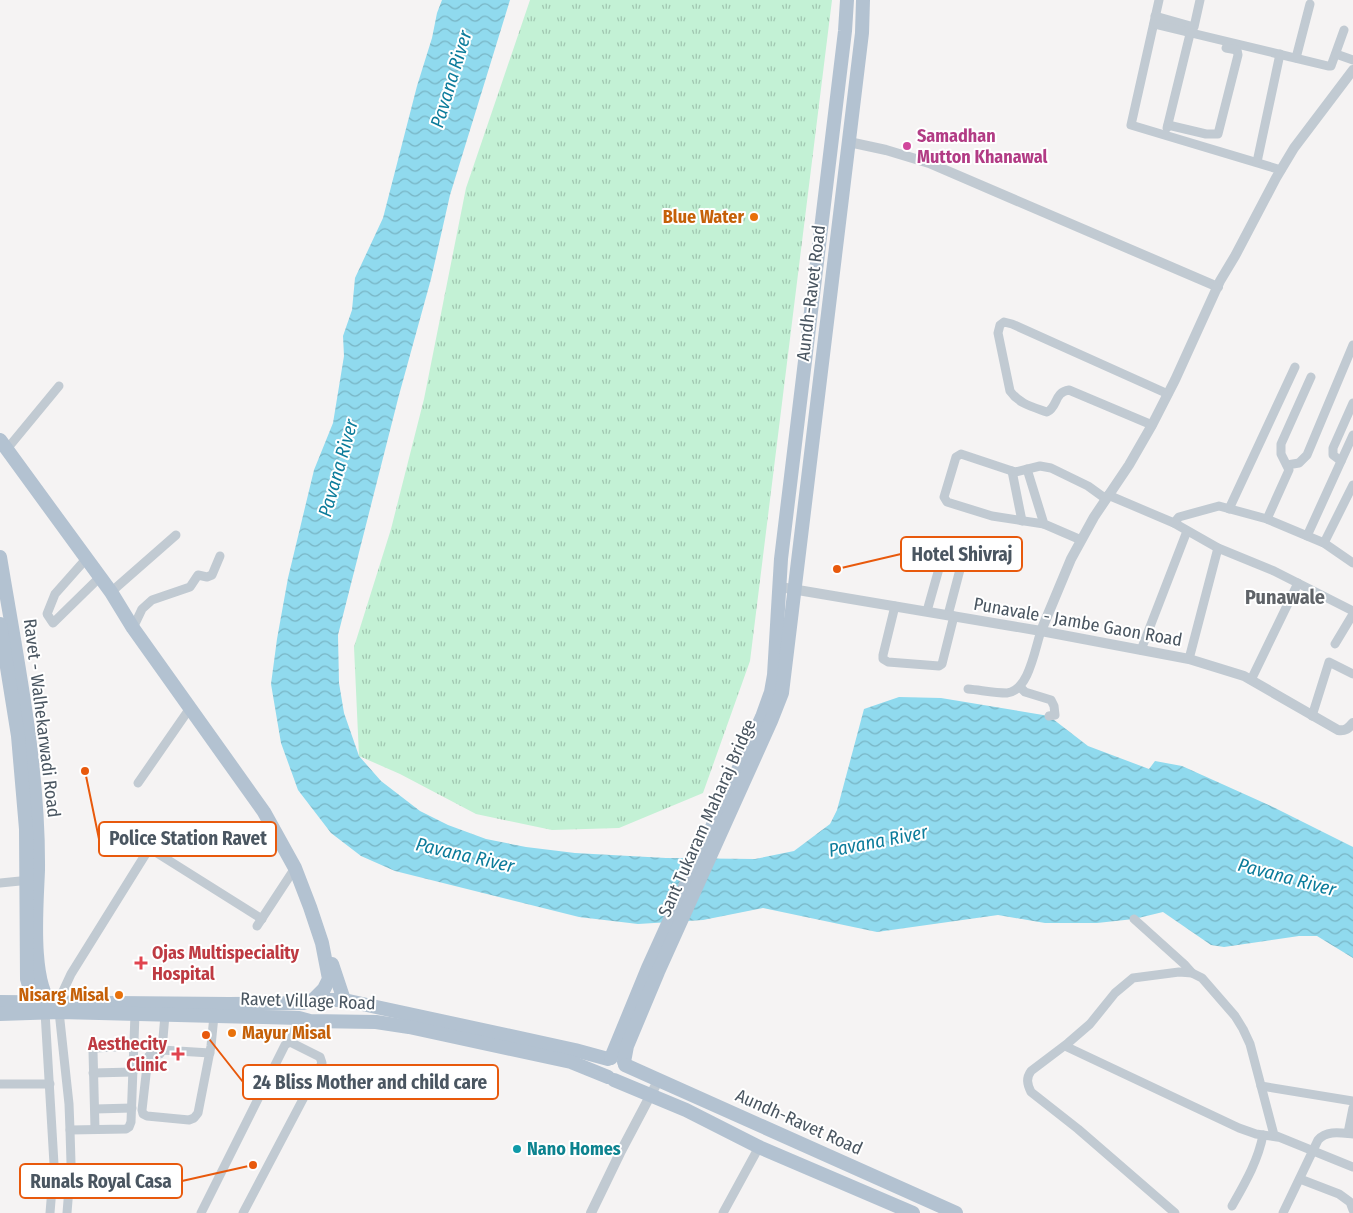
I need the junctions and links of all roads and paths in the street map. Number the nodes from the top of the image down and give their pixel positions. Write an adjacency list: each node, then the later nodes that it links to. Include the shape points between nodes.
1 (847, 0): 52 (main road, Aundh-Ravet Road, via 846,31 780,559)
2 (864, 0): 16 (main road, Aundh-Ravet Road)
3 (1159, 0): 6 (street)
4 (1200, 0): 6 (street, via 1194,27)
5 (1310, 4): 11 (street)
6 (1155, 20): 8 (street); 15 (street, via 1131,125)
7 (1344, 30): 10 (street)
8 (1190, 37): 9 (street); 14 (street); 14 (street, via 1237,50 1238,55 1218,134)
9 (1280, 54): 11 (street); 17 (street)
10 (1336, 54): 11 (street, via 1331,66); 12 (street)
11 (1296, 58)
12 (1353, 60)
13 (1352, 69): 18 (street)
14 (1168, 125): 15 (street)
15 (1165, 136): 17 (street)
16 (849, 142): 19 (street, via 929,163); 53 (main road, Aundh-Ravet Road)
17 (1257, 162): 18 (street)
18 (1281, 170): 19 (street)
19 (1218, 286): 24 (street)
20 (1353, 345): 30 (street, via 1307,455 1299,463)
21 (1294, 367): 35 (street)
22 (1311, 377): 30 (street, via 1281,444 1281,454)
23 (59, 386): 28 (street)
24 (1168, 394): 26 (street); 26 (street, via 1012,324 1004,322 1000,326 998,332 1010,391 1023,404 1047,412 1057,396 1064,390 1070,390)
25 (1353, 403): 29 (street, via 1332,448 1332,455)
26 (1152, 426): 34 (street)
27 (1353, 436): 29 (street)
28 (4, 444): 48 (main road)
29 (1341, 461): 42 (street)
30 (1287, 465): 36 (street, via 1287,474)
31 (1027, 468): 32 (street); 34 (street, via 1051,468); 39 (street)
32 (1012, 471): 37 (street); 37 (street, via 958,455 944,499 992,516)
33 (1353, 485): 44 (street)
34 (1107, 497): 38 (street); 43 (street)
35 (1229, 509): 36 (street); 38 (street, via 1219,506 1203,510 1179,517)
36 (1268, 519): 42 (street)
37 (1022, 521): 39 (street)
38 (1174, 523): 40 (street)
39 (1044, 524): 43 (street)
40 (1187, 531): 45 (street); 65 (street)
41 (176, 535): 54 (street)
42 (1307, 536): 44 (street)
43 (1081, 540): 62 (street)
44 (1324, 543): 49 (street)
45 (1218, 548): 51 (street); 66 (street)
46 (220, 556): 61 (street, via 212,575 198,575 190,587 152,600 142,609)
47 (0, 557): 64 (main road, Ravet - Walhekarwadi Road)
48 (86, 559): 50 (main road); 50 (street, via 55,594 48,614 53,624)
49 (1353, 562)
50 (100, 577): 54 (main road)
51 (1298, 583): 56 (street); 69 (street)
52 (780, 587): 53 (street, Punavale - Jambe Gaon Road); 68 (main road, Aundh-Ravet Road)
53 (795, 590): 55 (street, Punavale - Jambe Gaon Road); 68 (main road, Aundh-Ravet Road)
54 (111, 592): 61 (main road)
55 (895, 606): 57 (street, Punavale - Jambe Gaon Road); 59 (street, via 883,655 888,662 942,664)
56 (1353, 610)
57 (928, 611): 59 (street, Punavale - Jambe Gaon Road); 59 (street, via 945,556 962,562)
58 (1353, 614): 63 (street)
59 (951, 615): 62 (street, Punavale - Jambe Gaon Road)
60 (0, 624): 64 (main road, Ravet - Walhekarwadi Road)
61 (133, 628): 72 (main road)
62 (1041, 631): 65 (street, Punavale - Jambe Gaon Road); 70 (street, via 1027,676)
63 (1335, 644)
64 (6, 646): 80 (main road, Ravet - Walhekarwadi Road, via 35,786)
65 (1141, 650): 66 (street, Punavale - Jambe Gaon Road)
66 (1188, 659): 69 (street, Punavale - Jambe Gaon Road)
67 (1353, 674): 74 (street, via 1329,662)
68 (779, 676): 101 (main road, Sant Tukaram Maharaj Bridge)
69 (1250, 680): 74 (street, Punavale - Jambe Gaon Road)
70 (1020, 687): 71 (street, via 1008,693); 73 (street, via 1025,692 1051,700 1055,715)
71 (968, 689)
72 (190, 708): 76 (street); 79 (main road, via 264,812)
73 (1048, 716)
74 (1312, 716): 75 (street, Punavale - Jambe Gaon Road, via 1338,730 1344,731)
75 (1353, 723)
76 (138, 783)
77 (160, 832): 78 (street)
78 (150, 848): 79 (street, via 259,922); 89 (street)
79 (295, 868): 83 (main road)
80 (32, 880): 81 (street); 87 (main road, Ravet - Walhekarwadi Road, via 27,979); 89 (main road, Ravet - Walhekarwadi Road, via 36,957 39,975)
81 (0, 883)
82 (1134, 919): 84 (street)
83 (322, 943): 85 (main road); 88 (main road, via 329,979 324,989)
84 (1192, 973): 98 (street, via 1134,978 1115,993 1090,1024); 108 (street, via 1202,978 1235,1016 1250,1044)
85 (347, 1000): 88 (main road, Ravet Village Road); 95 (main road, via 356,1006); 101 (main road, Ravet Village Road)
86 (0, 1002): 87 (main road)
87 (34, 1002): 89 (main road)
88 (308, 1002): 89 (main road, Ravet Village Road); 94 (main road, via 300,1011)
89 (53, 1007): 90 (main road, Ravet Village Road); 91 (main road, Ravet Village Road); 107 (street); 115 (street)
90 (0, 1014)
91 (135, 1014): 92 (main road, Ravet Village Road); 97 (street)
92 (164, 1015): 93 (main road, Ravet Village Road); 99 (street)
93 (214, 1016): 94 (main road, Ravet Village Road); 100 (street)
94 (301, 1018): 95 (main road, Ravet Village Road, via 310,1021); 96 (street)
95 (352, 1020): 104 (main road, Ravet Village Road, via 409,1027 571,1062)
96 (290, 1042): 129 (street, via 285,1045); 130 (street, via 320,1056 322,1063)
97 (134, 1046): 102 (street); 103 (street, via 95,1048 92,1054)
98 (1065, 1046): 117 (street, via 1239,1128); 135 (street, via 1031,1071 1027,1084 1031,1092)
99 (162, 1050): 100 (street); 100 (street, via 160,1054 148,1057 143,1114 189,1120 198,1113)
100 (210, 1053)
101 (617, 1061): 104 (main road, via 603,1068); 104 (main road, via 624,1075); 105 (main road, Aundh-Ravet Road)
102 (133, 1072): 103 (street); 111 (street)
103 (93, 1073): 113 (street)
104 (611, 1079): 109 (main road, Aundh-Ravet Road)
105 (658, 1081): 109 (street); 134 (main road, Aundh-Ravet Road)
106 (0, 1084): 107 (street)
107 (50, 1084): 123 (street, via 54,1164)
108 (1262, 1086): 110 (street); 118 (street, via 1272,1131)
109 (651, 1095): 119 (main road, Aundh-Ravet Road); 131 (street)
110 (1353, 1102)
111 (132, 1108): 113 (street); 114 (street, via 129,1127)
112 (1353, 1108): 116 (street)
113 (95, 1109): 114 (street)
114 (95, 1129): 115 (street)
115 (70, 1130): 124 (street)
116 (1350, 1134): 120 (street, via 1325,1135)
117 (1263, 1135): 118 (street); 125 (street, via 1252,1169)
118 (1278, 1137): 120 (street)
119 (759, 1147): 132 (street); 133 (main road, Aundh-Ravet Road)
120 (1311, 1151): 121 (street); 122 (street)
121 (1353, 1167)
122 (1300, 1178): 126 (street, via 1339,1194 1350,1202); 136 (street)
123 (52, 1196): 124 (street); 127 (street)
124 (69, 1197): 128 (street)
125 (1232, 1206)
126 (1353, 1210)
127 (50, 1213)
128 (67, 1213)
129 (200, 1213)
130 (243, 1213)
131 (591, 1213)
132 (723, 1213)
133 (913, 1213)
134 (956, 1213)
135 (1175, 1213)
136 (1283, 1213)

